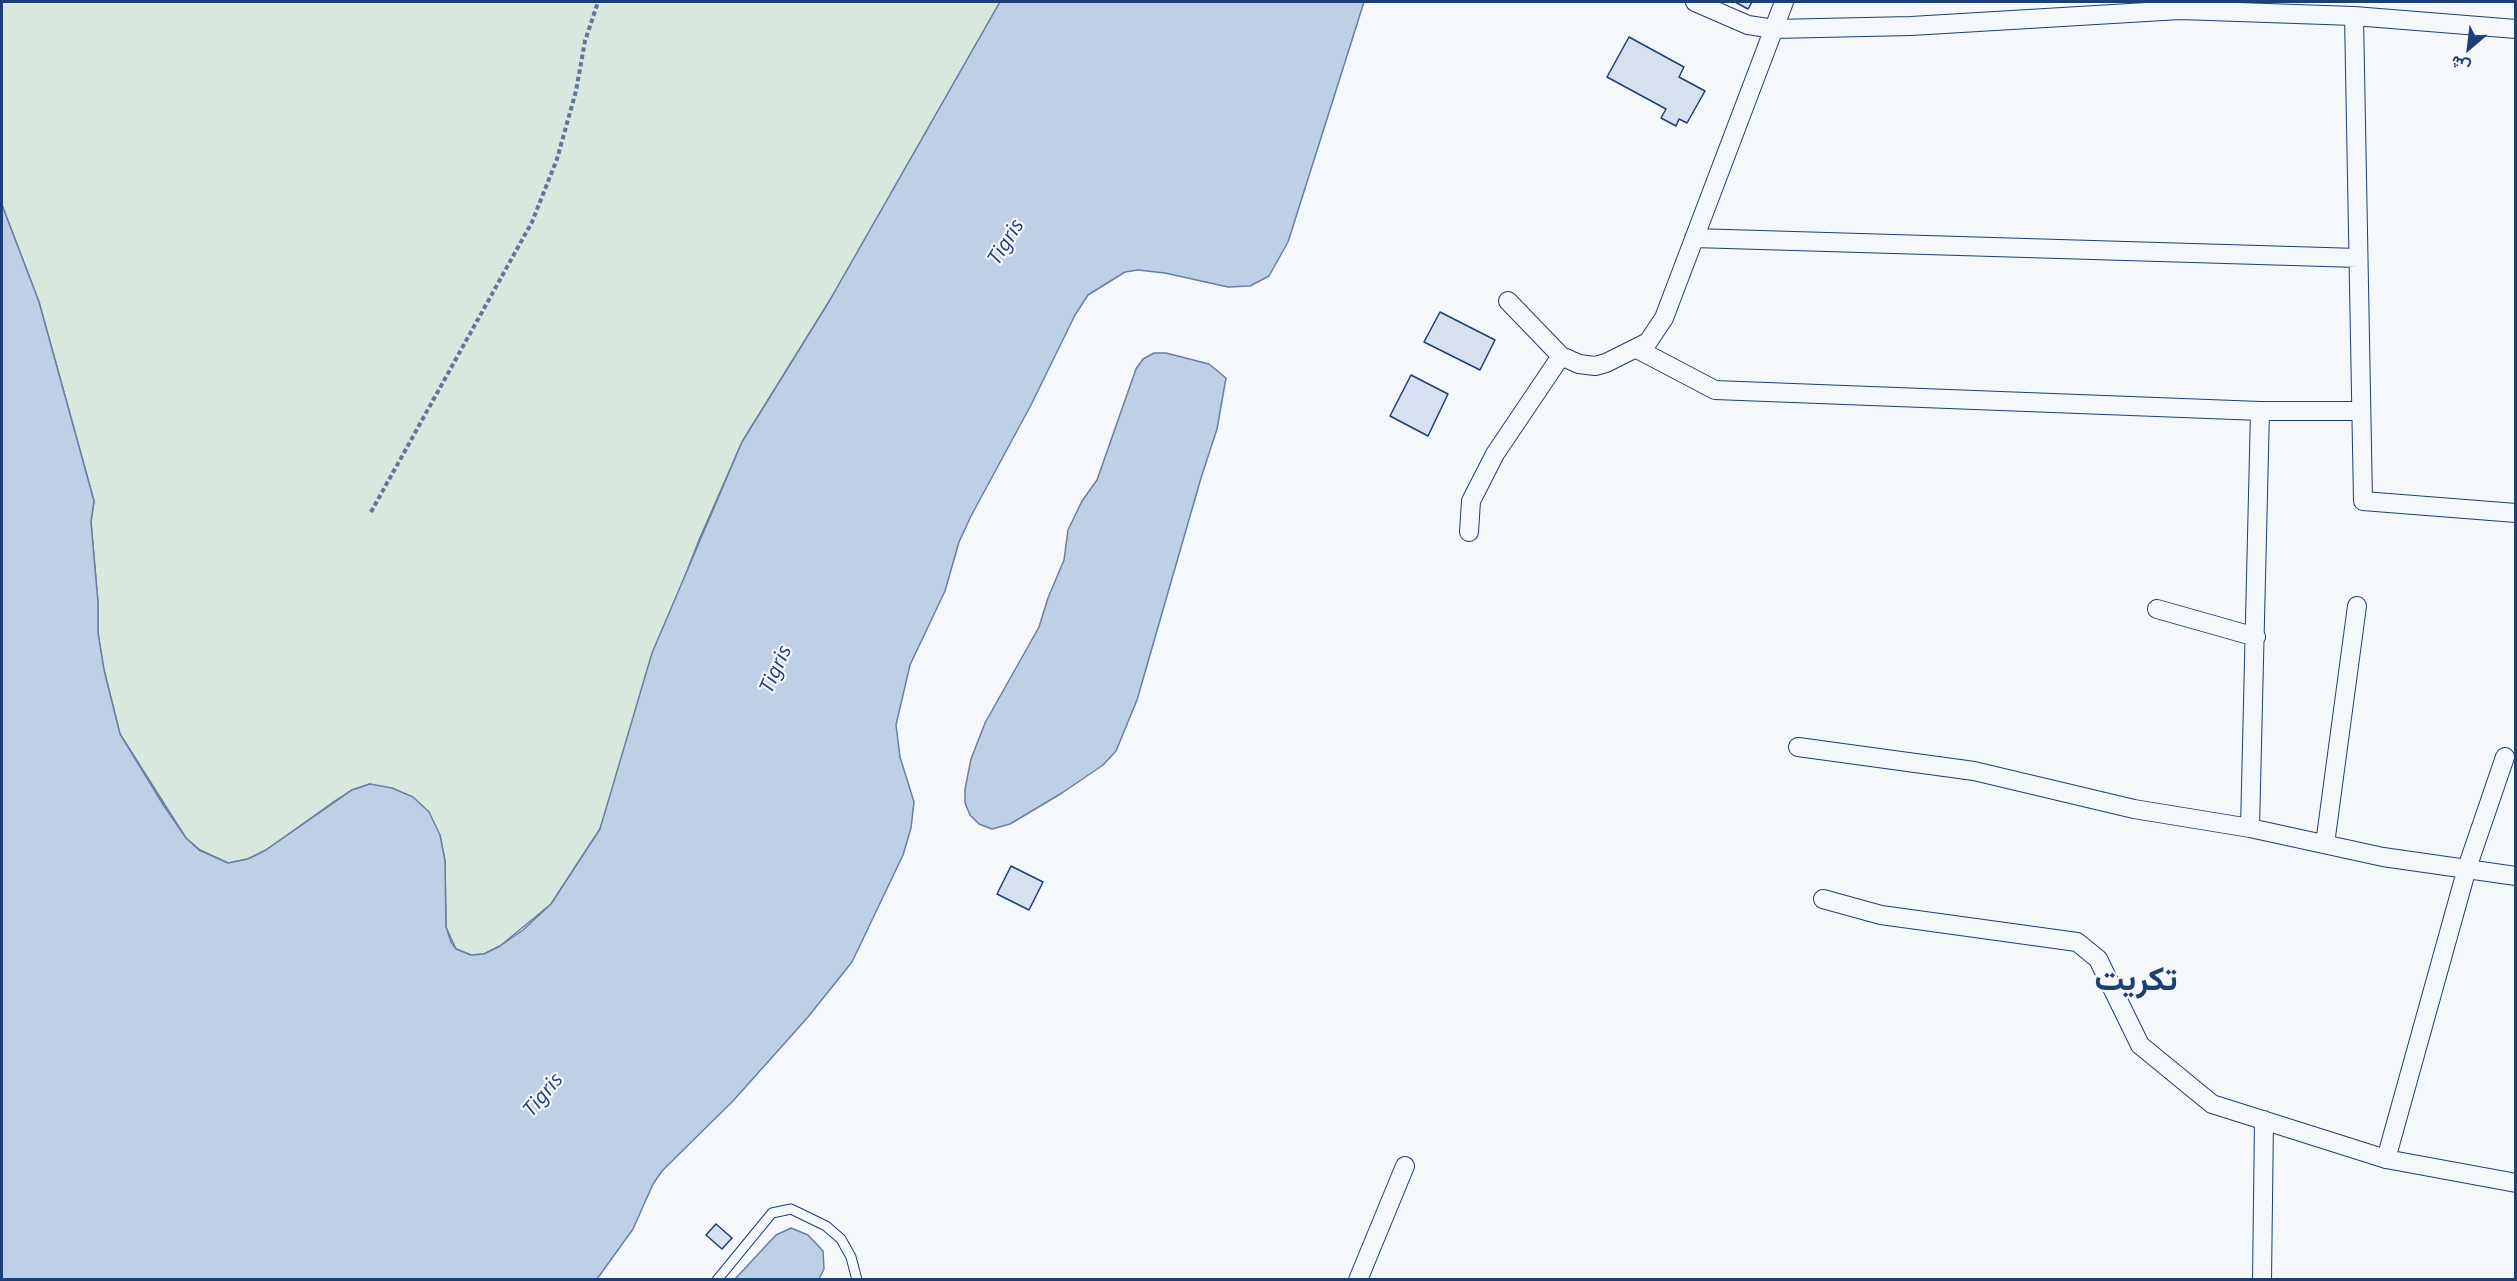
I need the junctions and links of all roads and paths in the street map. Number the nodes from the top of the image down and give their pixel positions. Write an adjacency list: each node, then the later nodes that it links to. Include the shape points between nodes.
1 (598, 2): 14 (path, via 557,159 532,222)
2 (1695, 2): 5 (street, via 1748,25)
3 (1784, 2): 5 (street)
4 (2354, 16): 5 (street, via 2180,10 1911,26); 6 (street); 8 (street)
5 (1774, 29): 7 (street)
6 (2516, 29)
7 (1694, 238): 8 (street); 10 (street, via 1664,318 1648,342)
8 (2358, 258): 13 (street)
9 (1508, 301): 11 (street)
10 (1636, 349): 11 (street, via 1595,366); 12 (street, via 1715,390)
11 (1561, 356): 16 (street, via 1495,453 1471,501)
12 (2260, 411): 13 (street); 19 (street)
13 (2361, 411): 15 (street, via 2363,501)
14 (371, 512)
15 (2516, 513)
16 (1469, 532)
17 (2356, 606): 23 (street)
18 (2157, 609): 19 (street)
19 (2256, 637): 22 (street)
20 (1798, 747): 22 (street, via 1974,771 2134,809)
21 (2505, 757): 24 (street)
22 (2250, 828): 23 (street)
23 (2325, 844): 24 (street, via 2430,865)
24 (2467, 868): 25 (street); 28 (street)
25 (2516, 876)
26 (1823, 899): 27 (street, via 1881,915 2077,942 2098,959 2140,1045 2212,1104)
27 (2264, 1120): 28 (street); 34 (street)
28 (2386, 1159): 30 (street)
29 (1405, 1166): 33 (street)
30 (2516, 1183)
31 (717, 1280): 32 (lane, via 772,1213 790,1209 826,1226 841,1239 851,1257)
32 (856, 1280)
33 (1358, 1280)
34 (2262, 1280)

